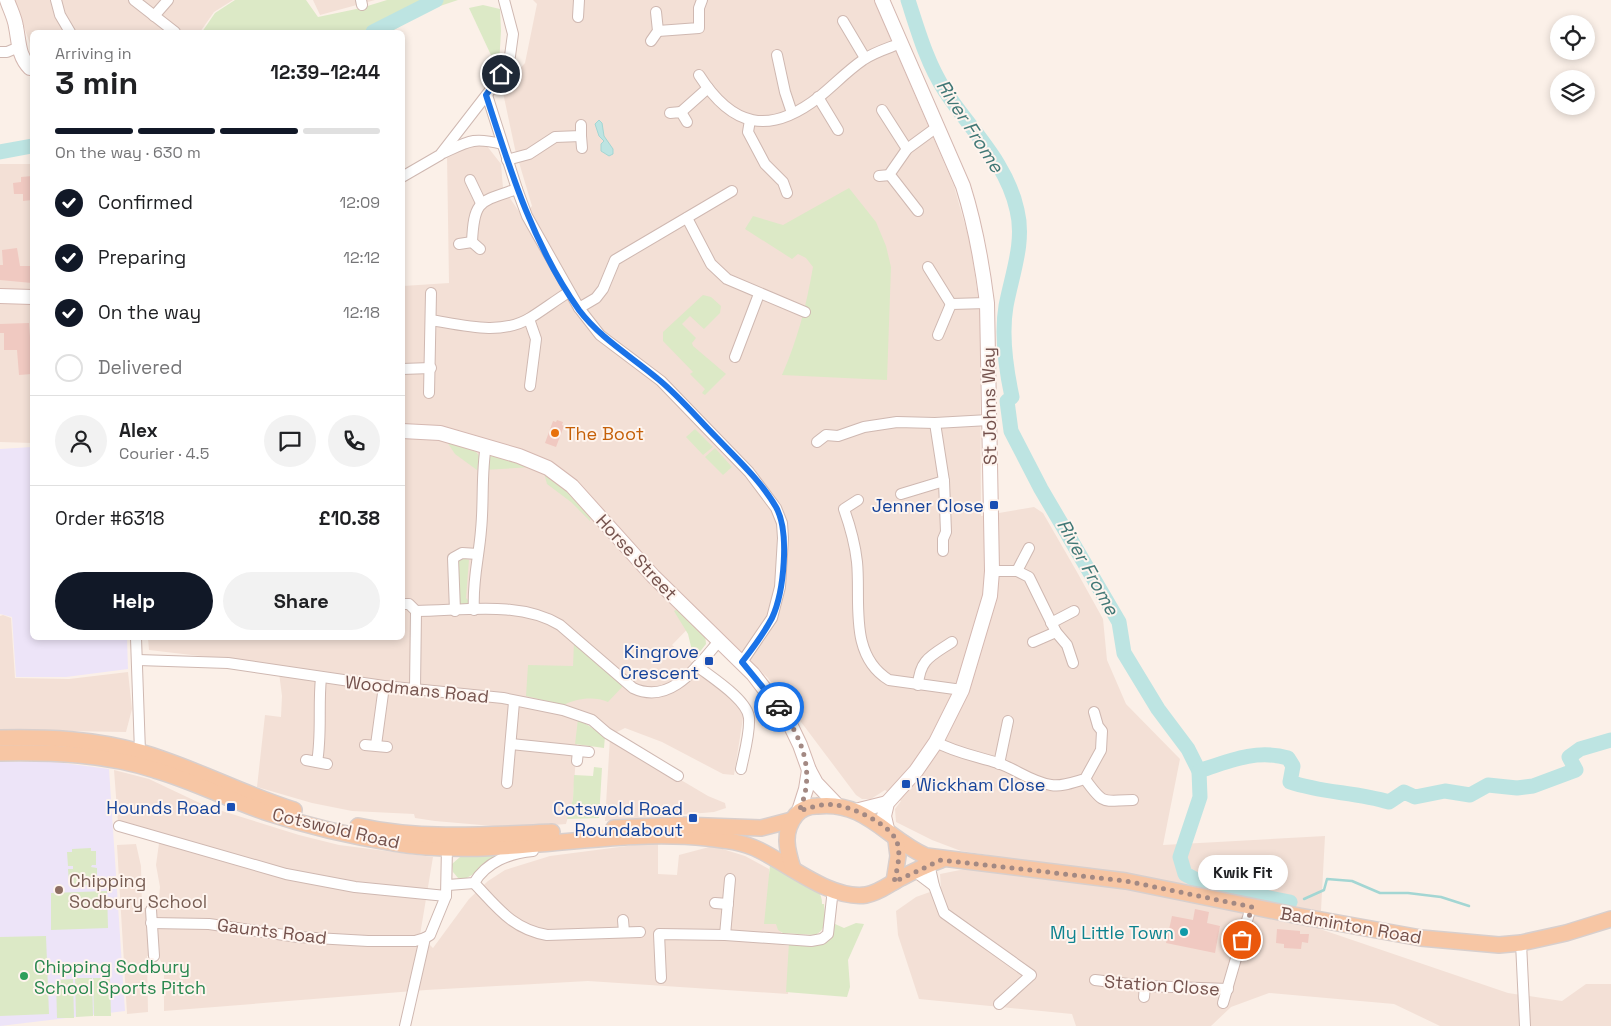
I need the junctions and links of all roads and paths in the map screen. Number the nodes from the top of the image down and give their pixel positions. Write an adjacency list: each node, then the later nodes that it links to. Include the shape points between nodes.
1 (7, 0): 18 (street)
2 (56, 0): 13 (street)
3 (134, 0): 10 (street)
4 (168, 0): 10 (street)
5 (504, 0): 26 (street, via 513,34 510,56)
6 (579, 0): 11 (street)
7 (702, 0): 15 (street, via 699,28)
8 (882, 0): 17 (street, St Johns Way)
9 (656, 12): 15 (street)
10 (154, 16): 14 (street)
11 (578, 18)
12 (843, 22): 22 (street)
13 (69, 30)
14 (168, 30)
15 (658, 31): 16 (street)
16 (651, 40)
17 (901, 43): 22 (street); 35 (street, St Johns Way)
18 (19, 47): 19 (street); 20 (street); 23 (street)
19 (0, 48)
20 (0, 52)
21 (777, 55): 31 (street)
22 (865, 58): 27 (street)
23 (30, 70)
24 (699, 75): 25 (street)
25 (708, 88): 30 (street); 32 (street, via 724,107)
26 (486, 95): 38 (street); 41 (street)
27 (818, 97): 31 (street); 36 (street)
28 (882, 110): 40 (street)
29 (670, 112): 30 (street)
30 (681, 112): 33 (street)
31 (792, 113): 32 (street, via 770,120)
32 (750, 120): 49 (street, via 748,132 765,164 783,182)
33 (687, 122)
34 (581, 125): 37 (street)
35 (937, 127): 40 (street); 62 (street, St Johns Way, via 963,186 972,217)
36 (838, 130)
37 (581, 136): 39 (street); 42 (street, via 555,137 529,154)
38 (502, 144): 41 (street, via 472,140); 42 (street)
39 (582, 148)
40 (907, 149): 44 (street)
41 (440, 155): 43 (street)
42 (507, 160): 47 (street)
43 (405, 175)
44 (890, 175): 45 (street); 51 (street)
45 (879, 176)
46 (470, 180): 50 (street)
47 (517, 190): 50 (street); 57 (street, via 540,241)
48 (732, 191): 52 (street)
49 (787, 193)
50 (481, 203): 53 (street, via 473,216)
51 (918, 211)
52 (687, 218): 59 (street, via 711,264 727,279); 64 (street, via 615,260 596,298)
53 (472, 242): 54 (street); 55 (street)
54 (459, 244)
55 (480, 248)
56 (928, 267): 63 (street)
57 (569, 292): 64 (street); 66 (street)
58 (431, 293): 67 (street)
59 (759, 294): 65 (street); 69 (street)
60 (0, 296): 61 (street)
61 (30, 297)
62 (987, 303): 63 (street); 74 (street, St Johns Way)
63 (951, 304): 68 (street)
64 (578, 308): 99 (street, via 600,335 661,381 749,472 776,508 783,538 780,588 772,618)
65 (805, 312)
66 (529, 319): 67 (street, via 480,328); 72 (street, via 536,339)
67 (431, 320): 70 (street)
68 (938, 334)
69 (735, 357)
70 (431, 368): 71 (street); 73 (street)
71 (405, 369)
72 (530, 386)
73 (429, 393)
74 (990, 420): 75 (street); 85 (street, St Johns Way)
75 (935, 423): 77 (street, via 880,424 838,436 826,435); 79 (street)
76 (405, 430): 78 (street, Horse Street, via 440,433)
77 (817, 442)
78 (486, 445): 84 (street); 94 (street, Horse Street, via 559,475 653,576)
79 (944, 481): 80 (street); 83 (street, via 946,532)
80 (901, 494)
81 (858, 500): 102 (street, via 844,509 857,563 860,638 881,675 900,683)
82 (1029, 548): 86 (street)
83 (943, 551)
84 (478, 554): 88 (street, via 474,570); 91 (street, via 462,553 453,558)
85 (992, 571): 86 (street); 105 (street, St Johns Way, via 990,596)
86 (1017, 571): 92 (street, via 1033,581)
87 (405, 604): 90 (street)
88 (474, 610): 91 (street); 100 (street, via 530,612 549,618 640,692 670,690)
89 (1074, 610): 92 (street)
90 (416, 611): 91 (street); 104 (street)
91 (455, 611)
92 (1054, 627): 96 (street); 97 (street, via 1067,645)
93 (136, 640): 98 (street)
94 (720, 640): 99 (street, Horse Street); 100 (street)
95 (952, 642): 102 (street, via 923,663)
96 (1033, 642)
97 (1068, 657)
98 (138, 660): 101 (street, Woodmans Road, via 228,663); 113 (street)
99 (742, 662): 120 (street, Horse Street, via 788,720)
100 (697, 666): 119 (street, via 748,712 747,759)
101 (321, 678): 103 (street, Woodmans Road); 116 (street, via 320,742)
102 (918, 685): 105 (street)
103 (384, 686): 104 (street, Woodmans Road); 112 (street, via 371,745)
104 (415, 689): 106 (street, Woodmans Road, via 503,698)
105 (962, 690): 110 (street, St Johns Way)
106 (514, 702): 111 (street); 121 (street, Woodmans Road, via 563,710 592,720 607,733)
107 (1094, 712): 122 (street, via 1102,731 1101,750)
108 (1008, 721): 117 (street)
109 (0, 738): 113 (main road, Cotswold Road, via 57,737)
110 (936, 742): 117 (street, via 954,752); 125 (street, St Johns Way, via 916,771)
111 (511, 744): 114 (street, via 577,756); 123 (street)
112 (387, 747)
113 (140, 752): 118 (main road, via 141,760); 128 (main road, Cotswold Road, via 318,818 405,834 450,836 681,825 761,828)
114 (589, 752)
115 (0, 753): 118 (main road, Cotswold Road, via 50,752 101,757)
116 (316, 762)
117 (999, 764): 122 (street, via 1054,786)
118 (154, 769): 132 (main road, Cotswold Road, via 264,812 314,827 396,844)
119 (741, 769)
120 (808, 770): 126 (street, Horse Street, via 822,791); 128 (street, Horse Street, via 806,789)
121 (678, 776)
122 (1085, 780): 124 (street, via 1102,799 1115,802)
123 (507, 783)
124 (1133, 800)
125 (887, 803): 127 (street); 130 (street, via 884,816)
126 (837, 805): 127 (main road); 128 (main road, via 813,806)
127 (855, 811): 130 (main road, via 872,818)
128 (795, 815): 134 (main road, via 787,829 786,841)
129 (119, 826): 142 (street, via 286,874 355,887)
130 (891, 834): 133 (main road, Badminton Road); 137 (main road, via 898,856)
131 (587, 846): 138 (street, via 525,852 497,860 480,872)
132 (447, 847): 134 (main road, Cotswold Road, via 620,838 705,838 739,842); 139 (street)
133 (932, 860): 135 (main road); 140 (street); 145 (main road, Badminton Road, via 1126,881)
134 (793, 869): 141 (main road)
135 (914, 871): 137 (main road); 140 (street)
136 (730, 879): 144 (street)
137 (894, 882): 141 (main road, via 877,893 864,896)
138 (474, 883): 139 (street); 150 (street, via 523,929 547,935)
139 (448, 885): 142 (street)
140 (934, 886): 162 (street, via 944,913 950,919 1032,975)
141 (833, 889): 152 (street, via 830,928 822,939 811,941)
142 (446, 896): 153 (street, via 430,935)
143 (715, 903): 144 (street)
144 (728, 904): 152 (street)
145 (1252, 907): 154 (main road, Badminton Road, via 1421,938); 159 (street, Station Close)
146 (151, 910): 149 (street)
147 (1611, 919): 154 (main road, Badminton Road)
148 (623, 920): 150 (street)
149 (151, 922): 153 (street, Gaunts Road, via 209,924 298,937 348,940 415,941); 155 (street)
150 (624, 932): 151 (street)
151 (640, 932)
152 (725, 934): 156 (street, via 659,934)
153 (425, 938): 163 (street)
154 (1521, 943): 164 (street)
155 (154, 956)
156 (661, 978)
157 (1095, 980): 158 (street, Station Close)
158 (1145, 986): 159 (street, Station Close); 160 (street)
159 (1228, 989): 161 (street, Station Close)
160 (1144, 997)
161 (1223, 1003)
162 (999, 1004)
163 (405, 1026)
164 (1525, 1026)

